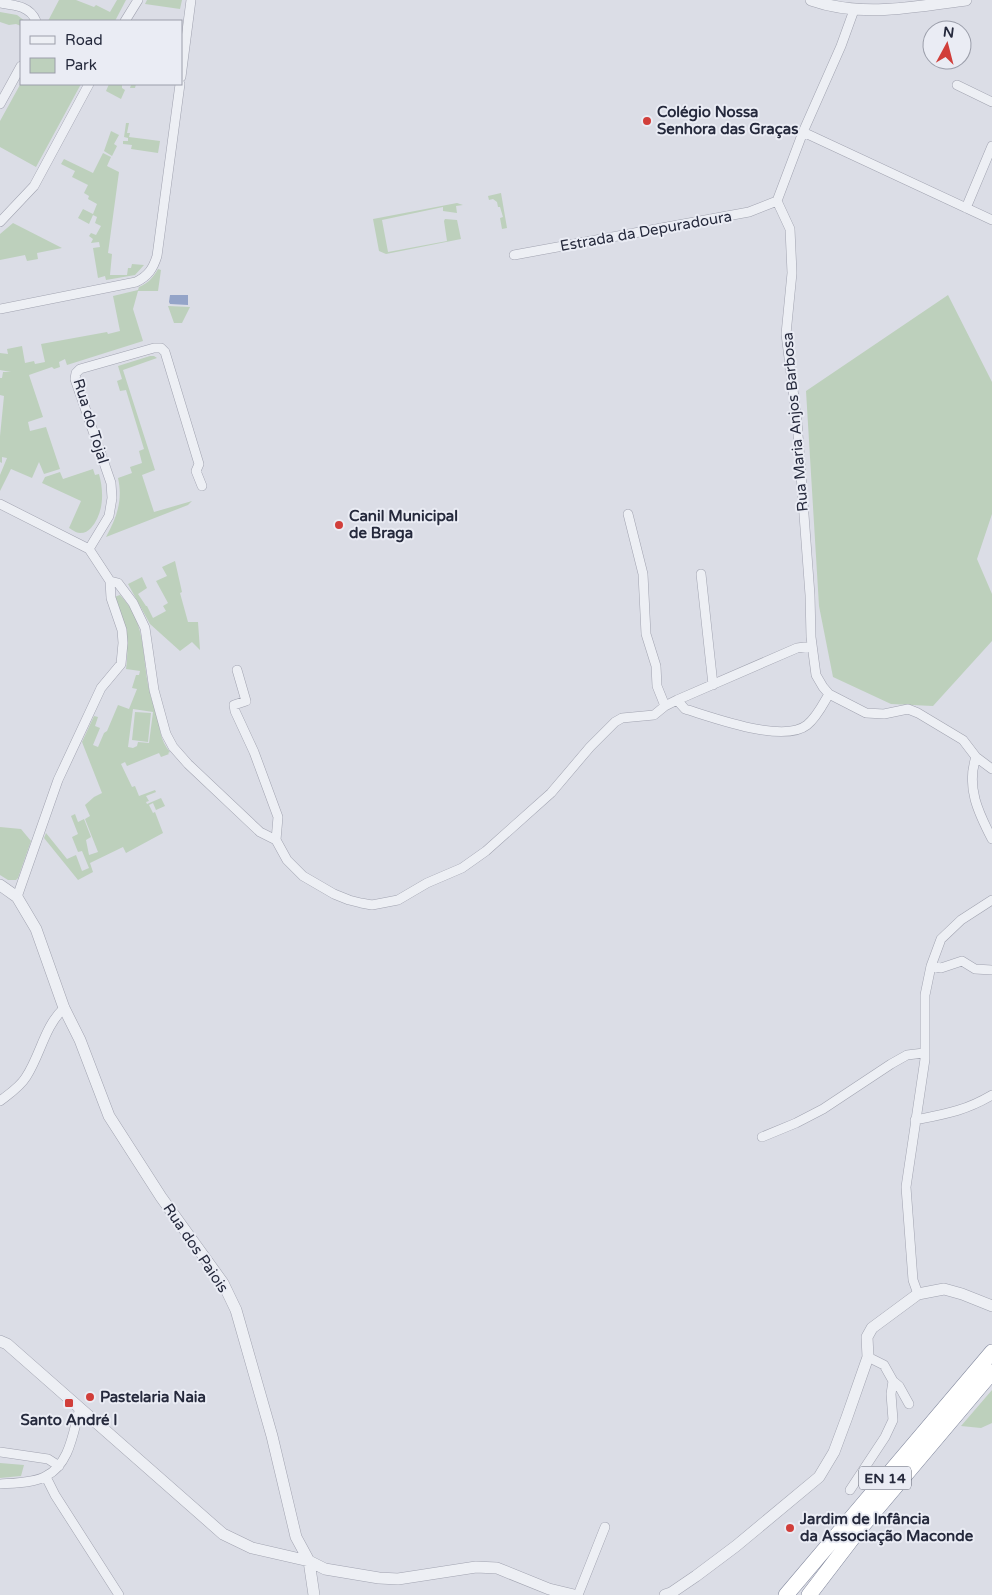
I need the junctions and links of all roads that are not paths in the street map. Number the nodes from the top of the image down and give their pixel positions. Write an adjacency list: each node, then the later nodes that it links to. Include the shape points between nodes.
1 (138, 0): 9 (street)
2 (191, 0): 11 (street)
3 (811, 0): 5 (street)
4 (966, 0): 7 (street)
5 (824, 2): 7 (street)
6 (0, 3): 8 (street, via 23,8)
7 (854, 10): 17 (street)
8 (35, 20)
9 (126, 20)
10 (20, 68): 16 (street)
11 (182, 69)
12 (88, 85): 22 (street, via 34,186)
13 (180, 85): 24 (street, via 157,256 150,273 136,282)
14 (957, 85): 15 (street)
15 (992, 102)
16 (0, 104)
17 (803, 132): 19 (street); 20 (street)
18 (992, 146): 20 (street)
19 (777, 201): 23 (street, Estrada da Depuradoura, via 749,212); 31 (street, Rua Maria Anjos Barbosa, via 790,229 792,273 786,334 797,421)
20 (966, 208): 21 (street)
21 (992, 220)
22 (0, 222)
23 (514, 255)
24 (0, 309)
25 (202, 486): 28 (street, Rua do Tojal, via 196,471 199,464 166,352 154,348 80,369 75,379 111,483 112,498 109,516)
26 (0, 504): 28 (street)
27 (628, 514): 36 (street, via 643,574 646,634 656,666 657,686)
28 (89, 549): 30 (street)
29 (701, 574): 33 (street)
30 (110, 581): 40 (street, via 118,583 134,603 145,628 154,690 166,734 173,747 260,832); 42 (street, via 111,598 122,630 120,664 102,688 58,780)
31 (812, 646): 33 (street, via 797,648); 34 (street, Rua Maria Anjos Barbosa, via 816,675)
32 (237, 670): 40 (street, via 246,701 234,705 235,710 278,817)
33 (713, 685): 35 (street)
34 (830, 694): 35 (street, via 806,726 782,731 765,731 685,709); 37 (street, via 866,714 908,709 918,713 963,740)
35 (677, 700): 36 (street)
36 (665, 706): 40 (street, via 654,715 622,718 615,722 590,746 551,793 486,851 462,868 398,900 372,905 334,894 303,876 287,860)
37 (976, 757): 38 (street); 39 (street, via 972,787)
38 (992, 769)
39 (992, 839)
40 (276, 840)
41 (0, 885): 42 (street)
42 (17, 897): 46 (street, Rua dos Paiois, via 36,929)
43 (992, 900): 44 (street, via 961,920 941,939)
44 (931, 966): 45 (street, via 941,968 962,961 975,969); 47 (street, via 925,995)
45 (992, 970)
46 (64, 1008): 49 (street, via 45,1035 26,1077); 67 (street, Rua dos Paiois, via 109,1116 161,1197 223,1283 236,1310 272,1436 296,1537)
47 (924, 1053): 50 (street); 51 (street, via 907,1055 823,1109)
48 (992, 1095): 50 (street, via 957,1112)
49 (0, 1101)
50 (915, 1120): 52 (street, via 906,1187 912,1280)
51 (762, 1137)
52 (918, 1294): 53 (street, via 944,1289); 56 (street, via 872,1328 867,1337)
53 (992, 1306)
54 (0, 1341): 60 (street)
55 (992, 1352): 73 (highway, EN 14)
56 (868, 1357): 58 (street, via 884,1365); 72 (street, via 834,1452 819,1477 736,1546)
57 (992, 1372): 74 (highway, EN 14, via 858,1531)
58 (893, 1381): 59 (street); 65 (street, via 892,1420 885,1437)
59 (909, 1404)
60 (80, 1408): 62 (street, via 67,1455); 67 (street, via 223,1534 252,1548)
61 (0, 1452): 62 (street, via 48,1459)
62 (59, 1466): 63 (street)
63 (46, 1477): 64 (street); 68 (street)
64 (0, 1484)
65 (850, 1490)
66 (605, 1526): 71 (street)
67 (309, 1561): 69 (street); 70 (street, via 326,1569 398,1579 476,1567 497,1568 549,1589)
68 (119, 1595)
69 (314, 1595)
70 (574, 1595)
71 (578, 1595)
72 (665, 1595)
73 (786, 1595)
74 (809, 1595)

